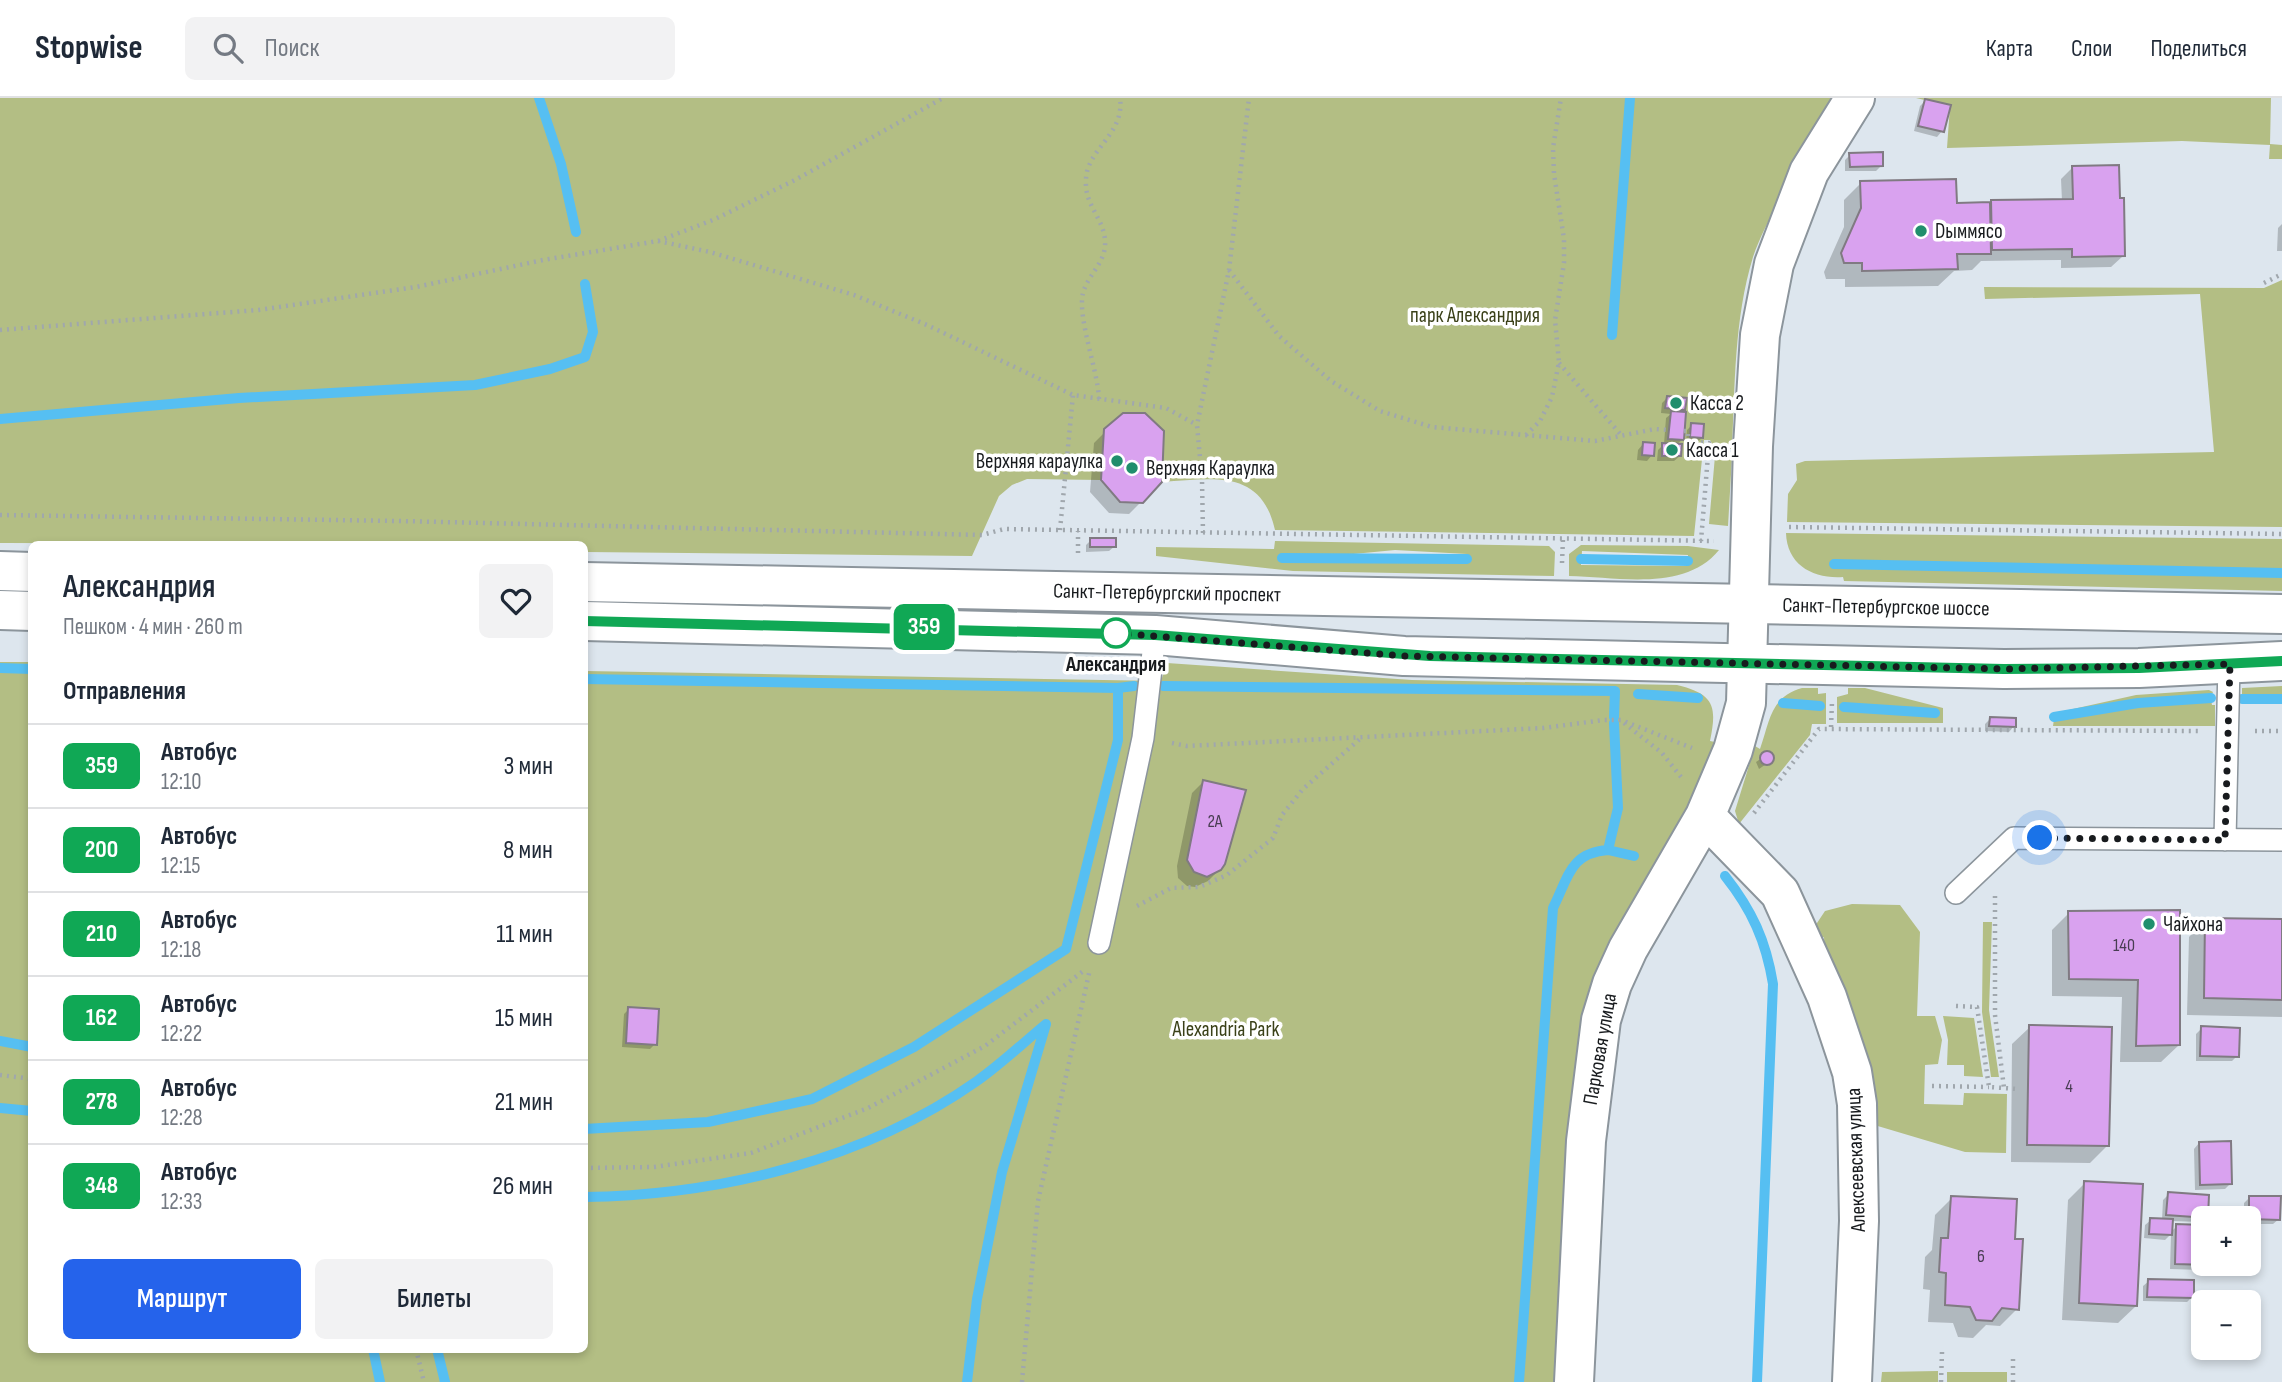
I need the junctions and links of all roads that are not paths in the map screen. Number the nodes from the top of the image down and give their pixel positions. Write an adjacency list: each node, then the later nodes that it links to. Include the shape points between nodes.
1 (1855, 98): 5 (main road, via 1809,172 1771,276 1754,408)
2 (0, 572): 3 (main road)
3 (28, 572)
4 (588, 582): 5 (main road, Санкт-Петербургский проспект)
5 (1749, 604): 8 (main road, Санкт-Петербургское шоссе); 12 (main road, Санкт-Петербургское шоссе)
6 (0, 610): 7 (main road)
7 (28, 611)
8 (2282, 614)
9 (588, 621): 10 (main road, Санкт-Петербургский проспект)
10 (1155, 635): 12 (main road, Санкт-Петербургский проспект, via 1404,656); 18 (lane, via 1143,738)
11 (2282, 661): 13 (main road)
12 (1748, 664): 13 (main road, via 2004,669); 14 (main road, Парковая улица, via 1746,703 1733,750)
13 (2230, 664): 15 (lane)
14 (1705, 816): 19 (main road, Парковая улица, via 1628,949 1601,1020 1586,1141); 20 (main road, Алексеевская улица, via 1780,893 1828,997 1852,1072 1857,1104 1858,1221)
15 (2225, 840): 16 (lane); 17 (lane, via 2014,838)
16 (2282, 840)
17 (1956, 893)
18 (1100, 937)
19 (1574, 1382)
20 (1852, 1382)

